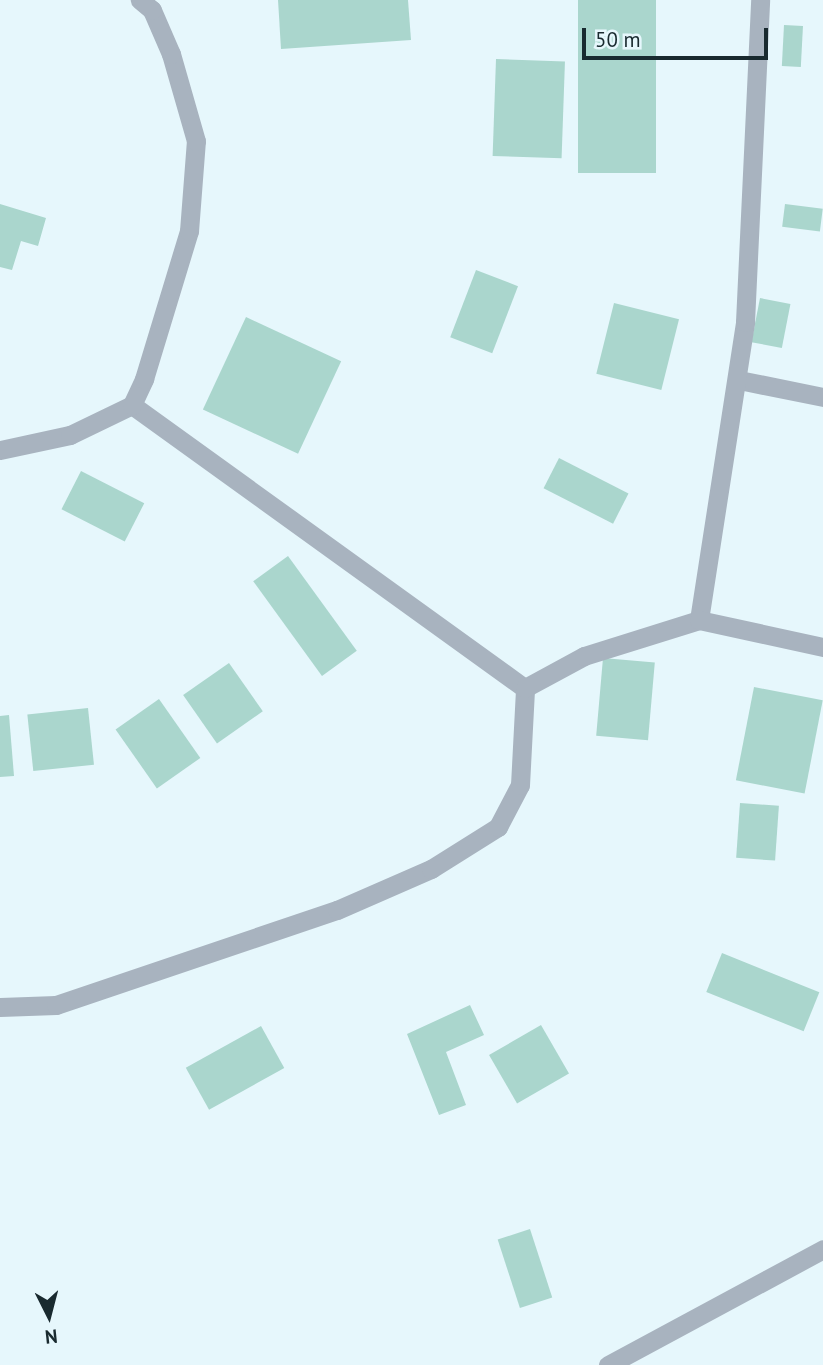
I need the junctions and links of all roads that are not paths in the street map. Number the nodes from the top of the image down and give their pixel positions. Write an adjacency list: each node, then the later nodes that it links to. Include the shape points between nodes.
1 (140, 0): 5 (street, via 152,10 171,54 196,141 189,231)
2 (760, 0): 3 (street, via 752,243)
3 (739, 380): 4 (street); 7 (street)
4 (823, 397)
5 (132, 405): 6 (street, via 70,435); 9 (street)
6 (0, 450)
7 (699, 620): 8 (street); 9 (street, via 584,656)
8 (823, 647)
9 (525, 688): 10 (street, via 520,785 498,827 431,869 337,910 56,1005)
10 (0, 1007)
11 (823, 1248): 12 (street)
12 (608, 1365)

